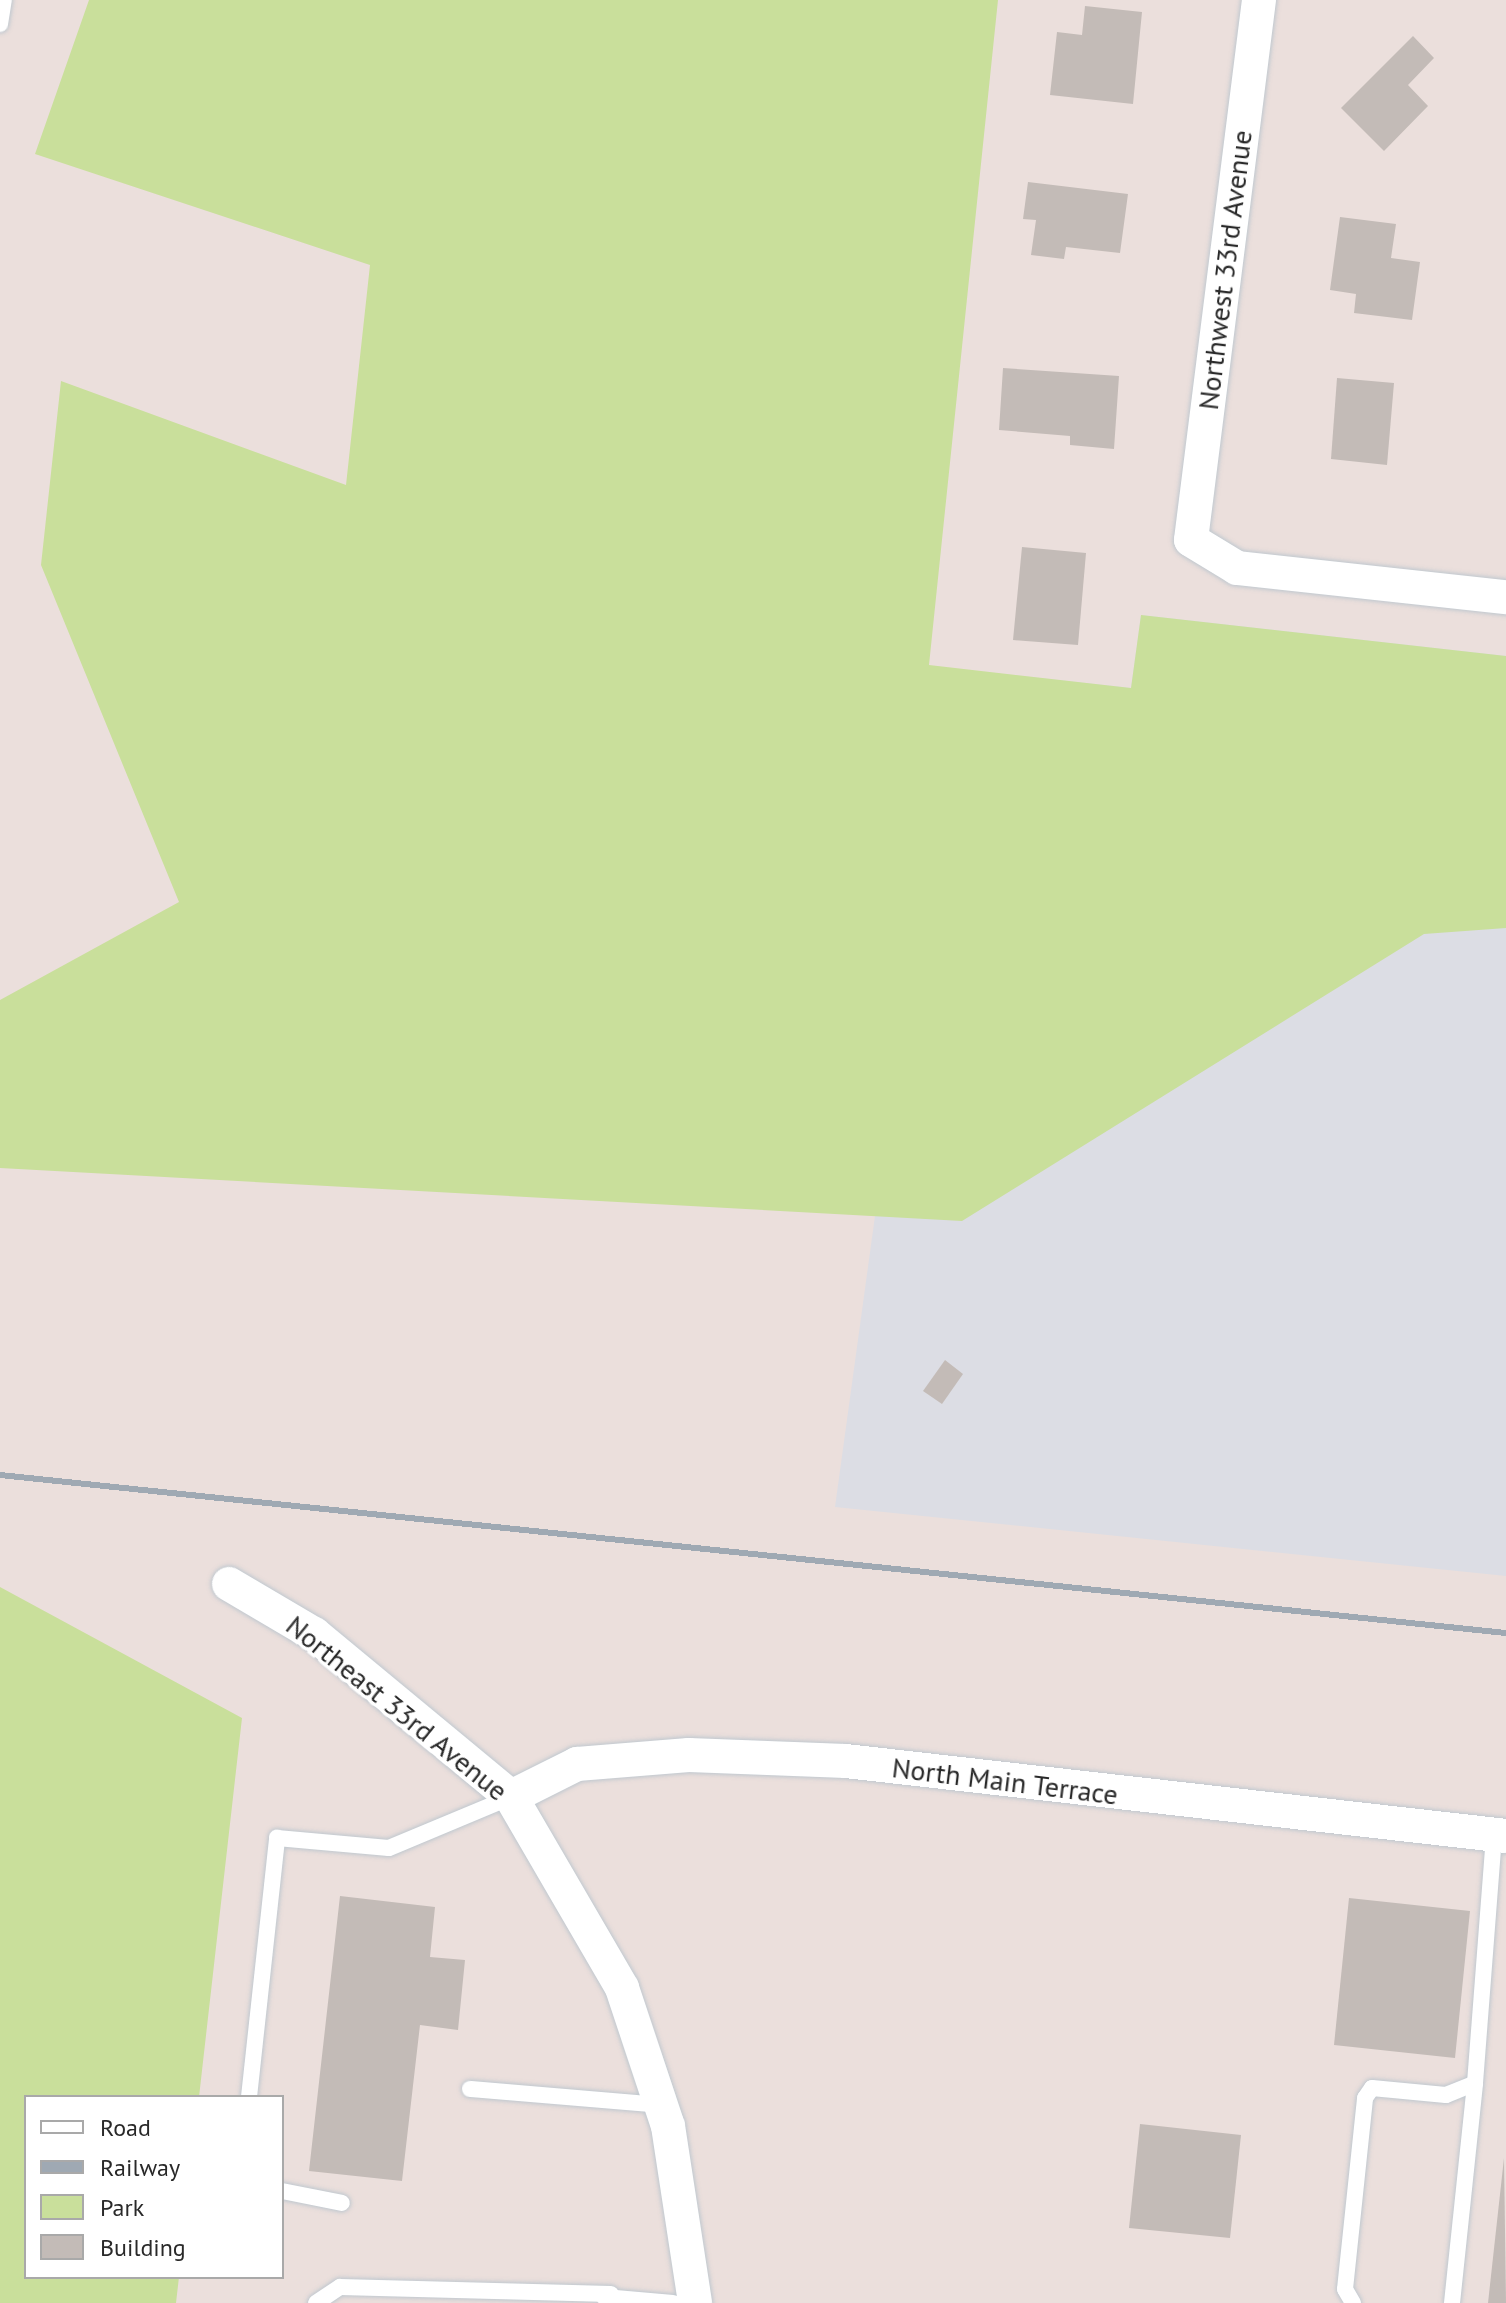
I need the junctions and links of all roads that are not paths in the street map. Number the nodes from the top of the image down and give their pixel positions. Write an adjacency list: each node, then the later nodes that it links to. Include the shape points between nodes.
1 (4, 0): 3 (lane)
2 (1259, 0): 4 (street, Northwest 33rd Avenue, via 1191,540 1237,568)
3 (0, 24)
4 (1506, 597)
5 (229, 1584): 6 (street, Northeast 33rd Avenue, via 314,1634)
6 (511, 1797): 7 (street, North Main Terrace, via 577,1764 689,1755 846,1761); 10 (lane, via 389,1848 277,1838); 11 (street, Northeast 33rd Avenue, via 622,1988)
7 (1500, 1836): 8 (lane)
8 (1475, 2083): 19 (lane, via 1446,2095 1372,2088 1365,2098 1345,2289); 20 (lane)
9 (470, 2089): 11 (lane)
10 (249, 2095)
11 (660, 2105): 18 (street, Northeast 33rd Avenue)
12 (284, 2191): 13 (lane)
13 (342, 2203)
14 (611, 2294): 15 (lane, via 340,2287); 16 (lane); 17 (lane)
15 (316, 2303)
16 (592, 2303)
17 (673, 2303)
18 (695, 2303)
19 (1353, 2303)
20 (1452, 2303)

